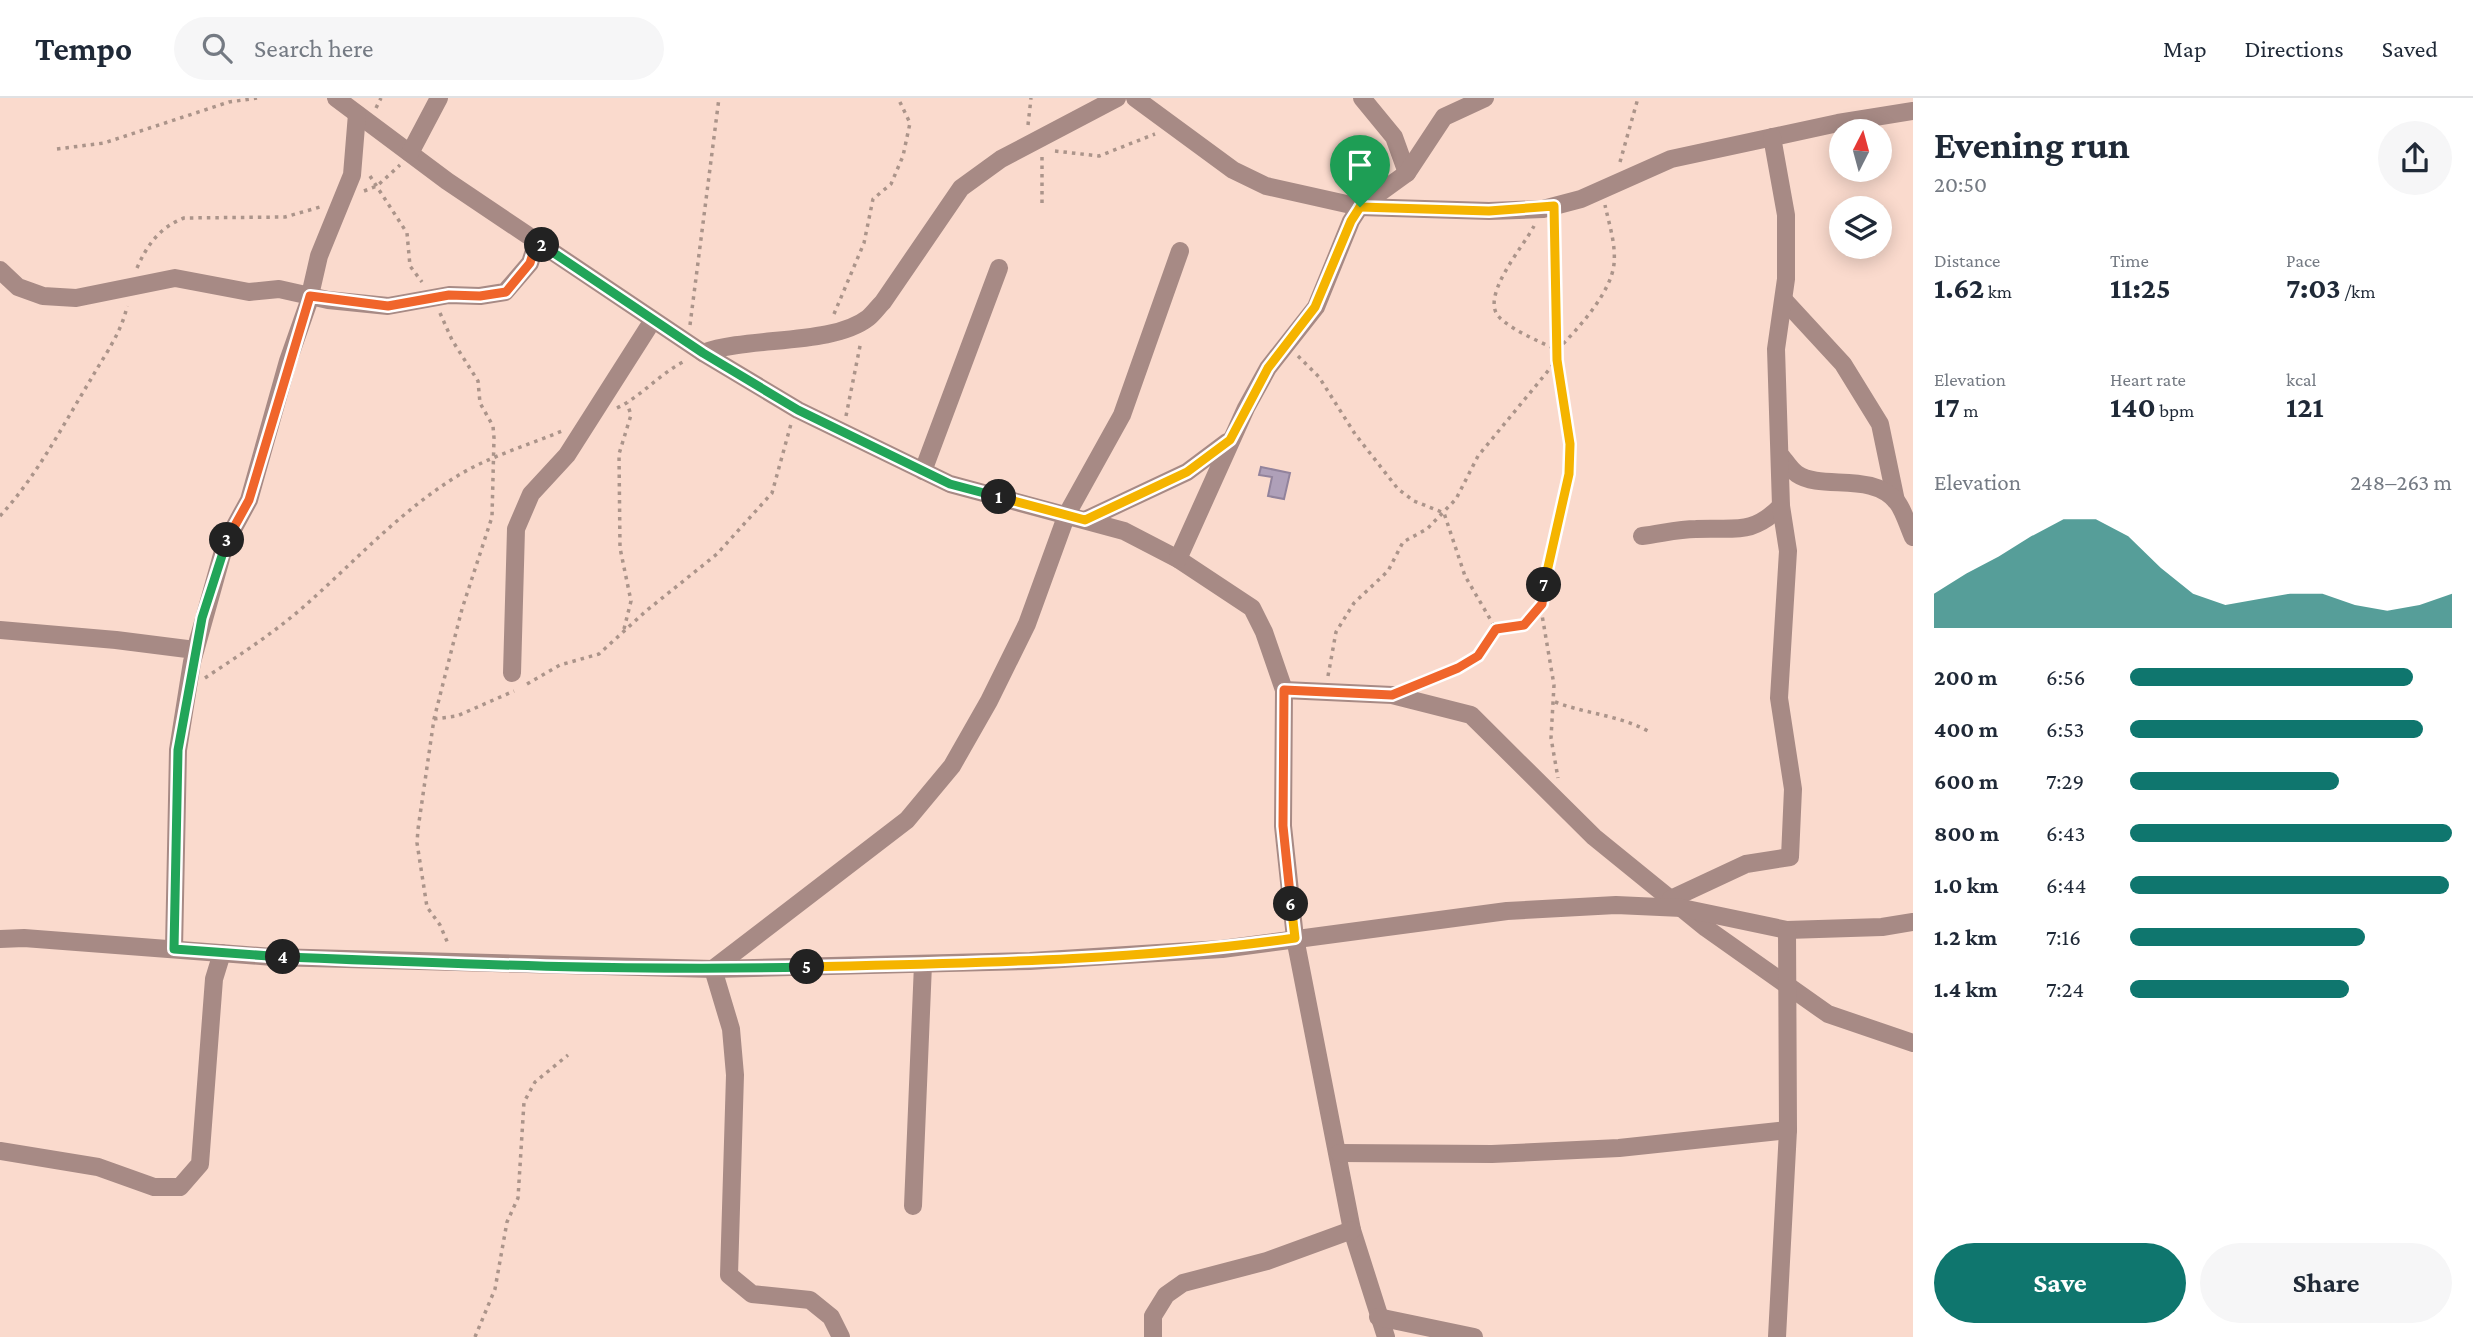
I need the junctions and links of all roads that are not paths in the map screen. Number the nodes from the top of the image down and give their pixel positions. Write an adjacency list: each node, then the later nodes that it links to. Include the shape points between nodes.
1 (336, 98): 8 (street)
2 (439, 98): 10 (street)
3 (1117, 98): 20 (street, via 1032,147 1001,159 961,188 868,318 828,333)
4 (1135, 98): 12 (street, via 1233,170 1266,186)
5 (1362, 98): 11 (street, via 1394,136)
6 (1485, 98): 11 (street, via 1444,117)
7 (1913, 111): 9 (street)
8 (357, 114): 10 (street); 17 (street, via 352,175 319,256)
9 (1772, 137): 12 (street, via 1671,159 1548,207 1489,211); 18 (street, via 1786,215)
10 (410, 153): 13 (street)
11 (1406, 173): 12 (street)
12 (1360, 207): 21 (street, via 1315,307 1268,368)
13 (537, 241): 17 (street, via 530,263 506,292 449,295 388,306); 19 (street)
14 (1180, 251): 26 (street, via 1122,415)
15 (999, 268): 23 (street)
16 (0, 270): 17 (street, via 18,287 43,296 76,298 175,278 248,292 279,289)
17 (310, 296): 32 (street, via 249,500 225,544)
18 (1784, 300): 22 (street, via 1776,349); 24 (street, via 1843,364 1880,424)
19 (653, 320): 20 (street); 33 (street, via 567,455 531,494 516,529)
20 (696, 349): 23 (street, via 798,410)
21 (1230, 440): 27 (street, via 1187,472); 30 (street)
22 (1782, 457): 24 (street, via 1798,475 1849,480); 25 (street)
23 (922, 471): 26 (street, via 975,492)
24 (1896, 501): 29 (street)
25 (1782, 506): 28 (street, via 1766,522 1735,530 1695,528); 35 (street, via 1788,551 1779,698 1793,789 1790,857 1746,864)
26 (1067, 514): 27 (street); 43 (street, via 1027,624 989,701 932,792 907,820)
27 (1085, 520): 30 (street, via 1124,531)
28 (1642, 536)
29 (1913, 537)
30 (1178, 559): 34 (street, via 1252,608)
31 (0, 630): 32 (street)
32 (195, 650): 40 (street, via 178,750)
33 (512, 673)
34 (1284, 690): 35 (street, via 1392,695 1471,715 1594,837); 38 (street, via 1283,826)
35 (1676, 904): 37 (street); 38 (street, via 1507,911); 44 (street)
36 (1913, 922): 37 (street)
37 (1787, 930): 44 (street)
38 (1295, 938): 42 (street, via 1222,949); 48 (street)
39 (0, 939): 40 (street)
40 (174, 949): 41 (street)
41 (222, 953): 43 (street); 47 (street, via 214,979 200,1164 180,1187 154,1187 98,1167)
42 (923, 964): 43 (street); 49 (street)
43 (713, 970): 52 (street, via 732,1029 735,1075 729,1275 752,1294 810,1300 831,1317)
44 (1788, 985): 45 (street, via 1828,1014); 46 (street)
45 (1913, 1043)
46 (1788, 1130): 48 (street, via 1594,1149); 56 (street)
47 (0, 1152)
48 (1339, 1153): 50 (street)
49 (913, 1206)
50 (1352, 1230): 51 (street); 53 (street, via 1267,1261 1183,1283 1166,1295 1153,1316)
51 (1378, 1317): 54 (street); 55 (street)
52 (841, 1337)
53 (1153, 1337)
54 (1386, 1337)
55 (1474, 1337)
56 (1777, 1337)

